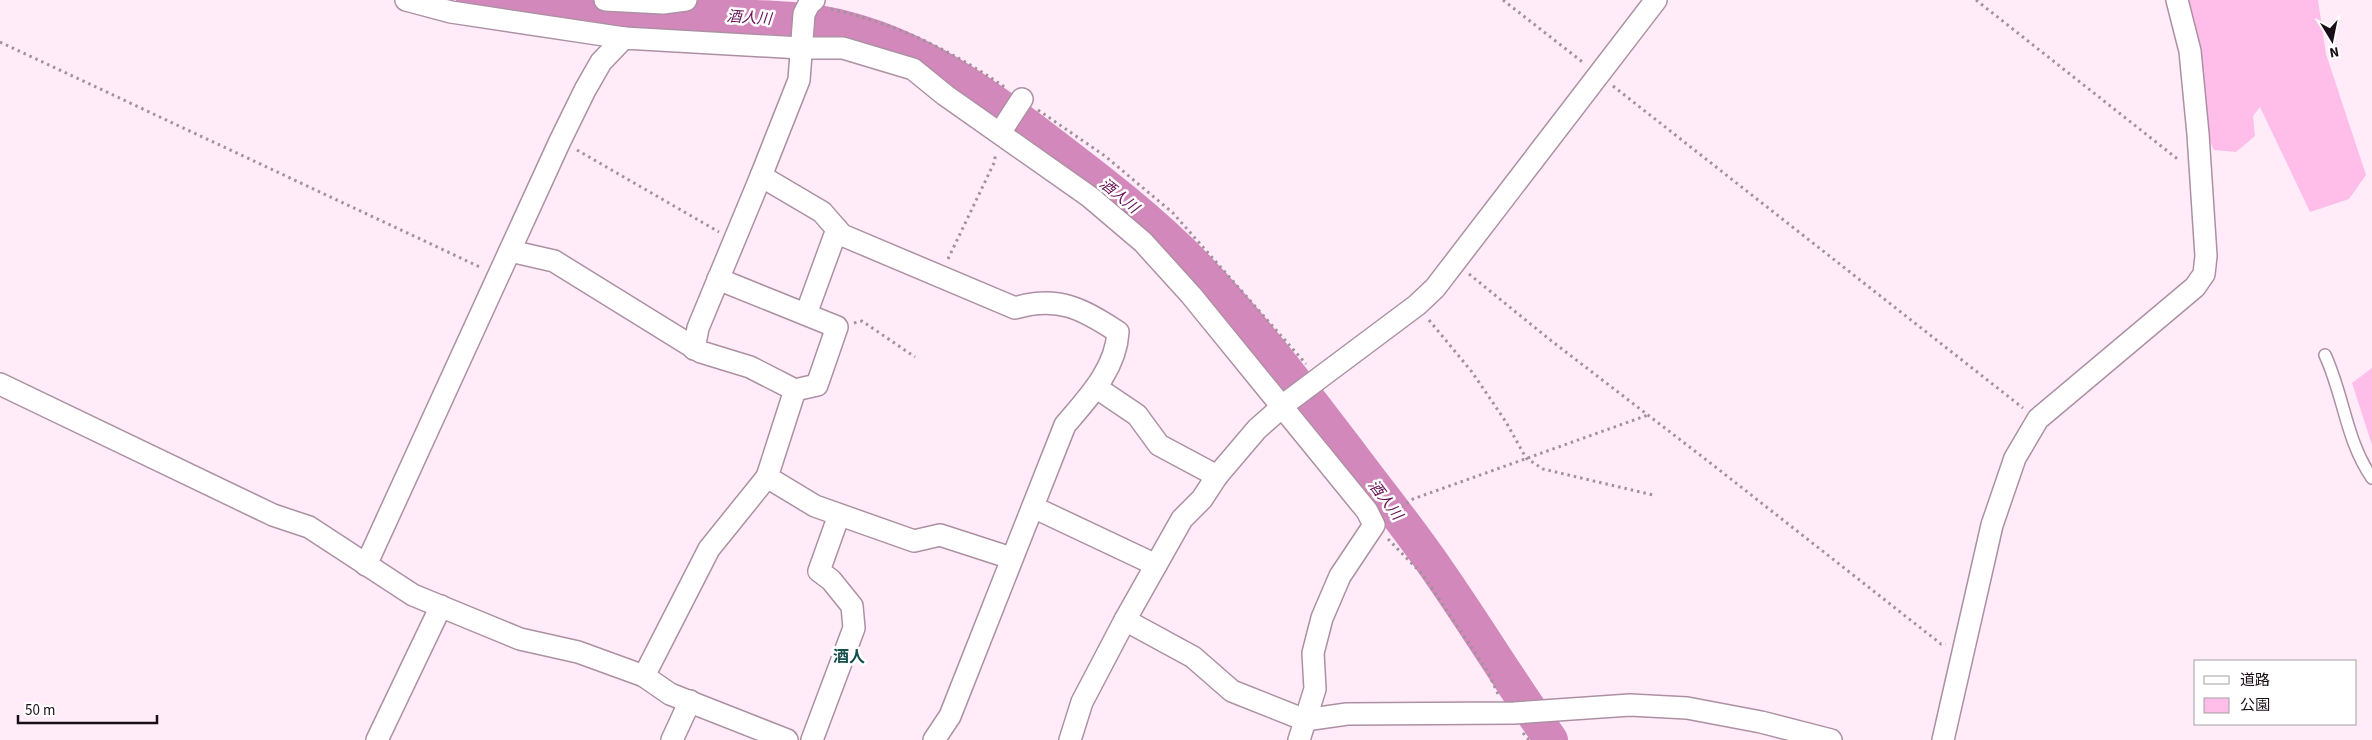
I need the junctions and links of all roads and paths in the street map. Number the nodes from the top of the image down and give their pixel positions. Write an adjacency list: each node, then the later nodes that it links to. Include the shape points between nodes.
1 (406, 0): 9 (street, via 451,12)
2 (605, 0): 3 (street, via 663,3)
3 (686, 0)
4 (1503, 0): 12 (path)
5 (1656, 0): 12 (street)
6 (1976, 0): 16 (path, via 2181,162)
7 (2177, 0): 16 (street, via 2190,51)
8 (805, 1): 11 (street); 13 (path, via 865,16 913,34 954,55)
9 (624, 38): 11 (street); 15 (street, via 601,62)
10 (0, 42): 22 (path)
11 (801, 48): 14 (street, via 844,48 913,69); 17 (street, via 799,80)
12 (1599, 75): 21 (street); 37 (path)
13 (1022, 99): 14 (street); 31 (path, via 1105,156 1173,213)
14 (1000, 133): 23 (path, via 994,163); 35 (street, via 1090,197 1143,242 1191,295)
15 (560, 141): 19 (path); 20 (street)
16 (2200, 170): 37 (street, via 2206,256 2204,274 2195,287)
17 (761, 176): 18 (street, via 822,212); 19 (street)
18 (837, 229): 23 (street, via 842,235); 26 (street)
19 (734, 241): 24 (street)
20 (510, 252): 22 (street); 28 (street, via 554,261)
21 (1455, 263): 25 (street); 36 (path)
22 (499, 276): 47 (street)
23 (940, 277): 33 (street, via 1015,308 1035,302 1058,304 1090,314 1118,332 1117,347)
24 (718, 279): 26 (street); 28 (street, via 698,328)
25 (1417, 305): 31 (street); 38 (path, via 1472,372)
26 (806, 314): 27 (street)
27 (837, 327): 30 (path, via 862,321); 34 (street, via 818,385)
28 (694, 349): 34 (street, via 750,367)
29 (2325, 355): 41 (lane, via 2332,369 2348,432)
30 (915, 356)
31 (1319, 379): 35 (street)
32 (0, 384): 47 (street, via 273,515 309,527)
33 (1097, 388): 39 (street, via 1137,415 1159,445); 43 (street, via 1065,425)
34 (795, 390): 40 (street)
35 (1282, 407): 39 (street, via 1256,429); 45 (street)
36 (1648, 415): 38 (path); 51 (path, via 1941,644)
37 (2038, 419): 51 (street, via 2015,458 1992,525)
38 (1526, 458): 42 (path, via 1543,469); 45 (path, via 1413,499)
39 (1217, 476): 48 (street, via 1202,499 1182,519)
40 (768, 477): 44 (street, via 815,506); 52 (street, via 709,549)
41 (2372, 478)
42 (1653, 495)
43 (1033, 507): 46 (street); 48 (street)
44 (839, 515): 46 (street, via 914,541 940,535); 59 (street, via 819,571 831,580 852,606 854,628)
45 (1374, 524): 54 (path, via 1423,575 1488,672); 55 (street, via 1340,576 1322,618 1313,654 1315,689)
46 (1012, 558): 60 (street, via 950,716)
47 (366, 565): 49 (street, via 413,595)
48 (1156, 565): 50 (street)
49 (441, 606): 52 (street, via 520,639 578,652); 56 (street)
50 (1124, 620): 55 (street, via 1193,656 1232,691); 61 (street, via 1082,702)
51 (1964, 647): 64 (street)
52 (644, 676): 53 (street, via 670,694)
53 (690, 701): 57 (street); 58 (street)
54 (1507, 713): 55 (street, via 1347,714); 62 (path); 63 (street, via 1630,705 1688,708)
55 (1302, 730)
56 (377, 740)
57 (672, 740)
58 (787, 740)
59 (812, 740)
60 (934, 740)
61 (1070, 740)
62 (1529, 740)
63 (1831, 740)
64 (1943, 740)

